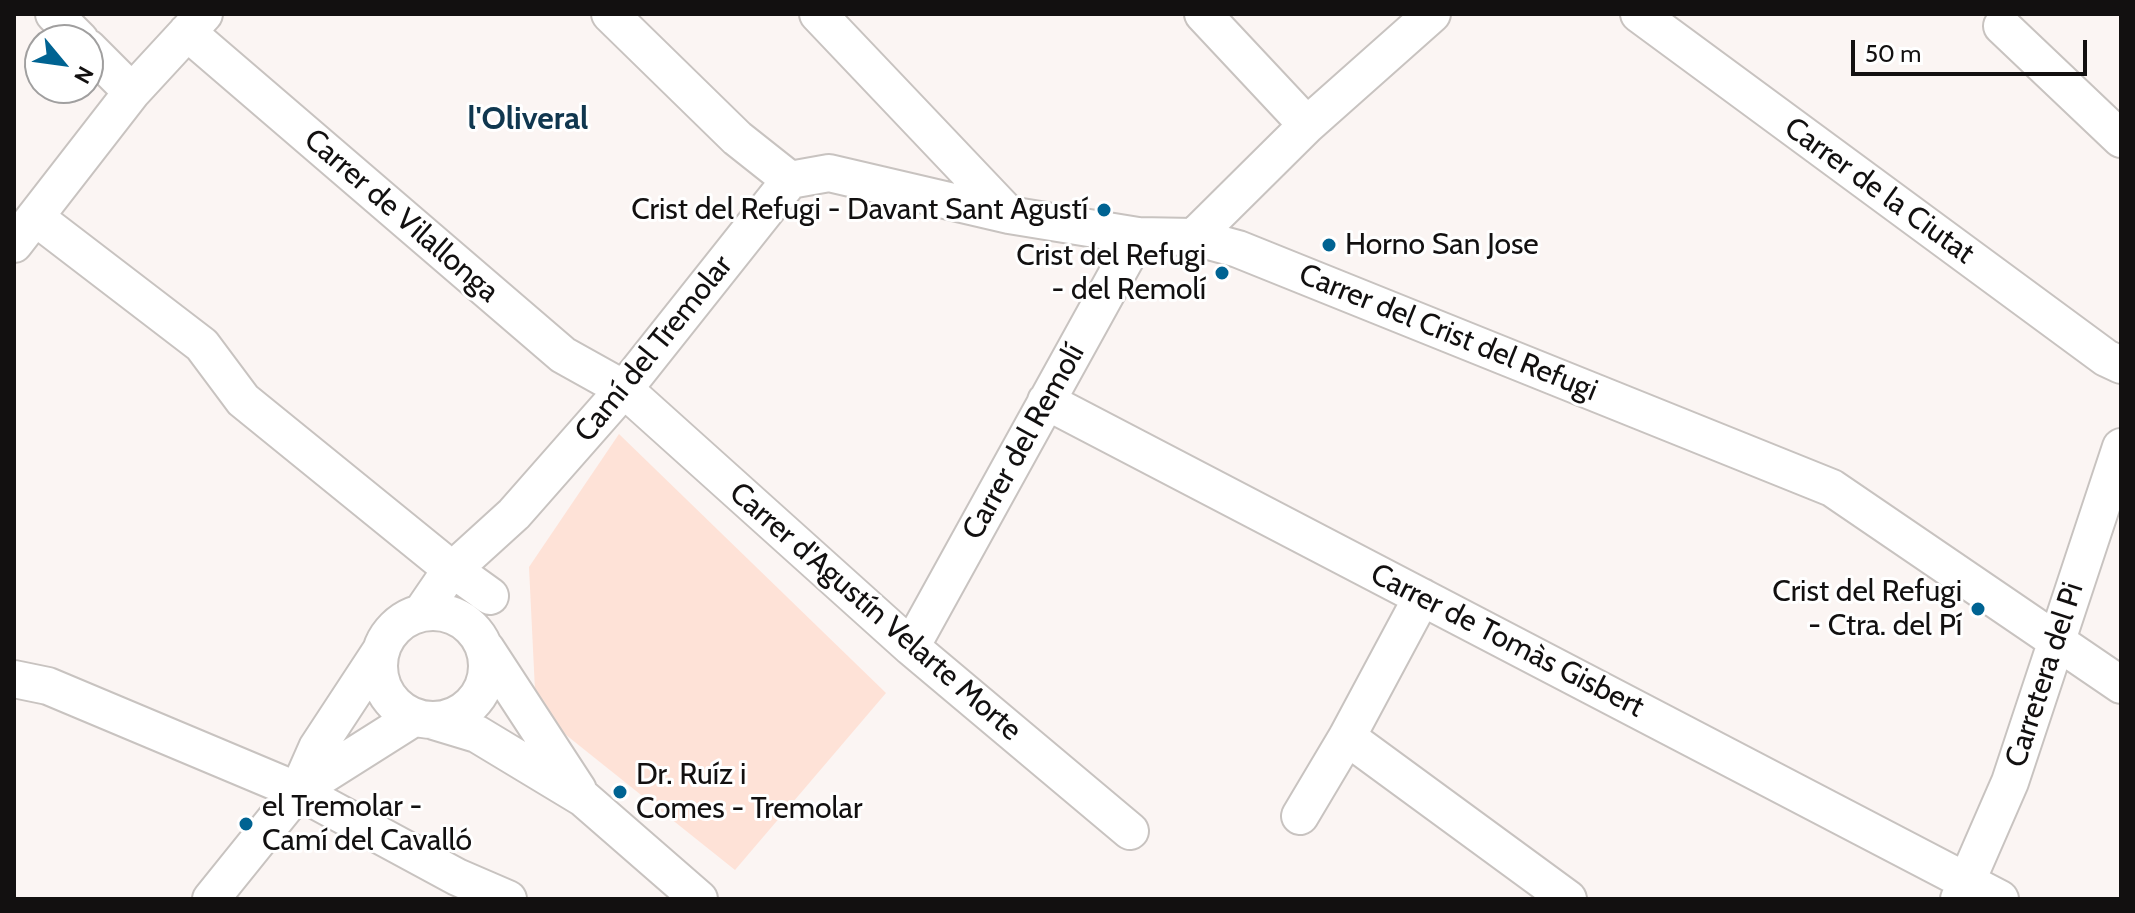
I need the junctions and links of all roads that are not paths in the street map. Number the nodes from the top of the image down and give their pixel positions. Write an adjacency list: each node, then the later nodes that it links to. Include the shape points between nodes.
1 (610, 14): 12 (street, via 737,138)
2 (818, 14): 13 (street)
3 (1203, 14): 10 (street)
4 (1432, 14): 10 (street)
5 (1639, 14): 17 (street, Carrer de la Ciutat)
6 (195, 23): 9 (street); 18 (street, Carrer de Vilallonga, via 563,355)
7 (2002, 26): 11 (street)
8 (104, 64): 9 (street)
9 (132, 92): 14 (street)
10 (1307, 125): 16 (street)
11 (2121, 139)
12 (790, 180): 13 (street, Carrer del Crist del Refugi, via 829,173); 18 (street, Camí del Tremolar)
13 (1009, 215): 15 (street, Carrer del Crist del Refugi)
14 (25, 230): 22 (street, via 202,345 243,400)
15 (1138, 236): 16 (street, Carrer del Crist del Refugi); 19 (street, Carrer del Remolí)
16 (1194, 237): 26 (street, Carrer del Crist del Refugi, via 1272,262 1832,488)
17 (2121, 365)
18 (624, 389): 21 (street, Camí del Tremolar); 28 (street, Carrer d'Agustín Velarte Morte)
19 (1046, 401): 24 (street, Carrer de Tomàs Gisbert); 28 (street, Carrer del Remolí)
20 (2121, 447): 26 (street, Carretera del Pi)
21 (514, 514): 22 (street, Camí del Tremolar); 23 (street, Camí del Tremolar)
22 (446, 565): 23 (street); 25 (street, Camí del Tremolar)
23 (490, 596): 27 (street, Camí del Tremolar)
24 (1422, 597): 33 (street); 38 (street, Carrer de Tomàs Gisbert)
25 (422, 612): 27 (street, via 442,611 461,618); 29 (street, via 388,634)
26 (2056, 639): 31 (street, Carrer del Crist del Refugi); 38 (street, Carretera del Pi, via 2010,782)
27 (483, 644): 32 (street, via 488,669 483,689 471,705 454,717); 35 (street)
28 (911, 647): 37 (street, Carrer d'Agustín Velarte Morte)
29 (380, 652): 32 (street, via 378,672 385,691 397,707); 34 (street, via 317,748)
30 (14, 679): 34 (street, via 48,686)
31 (2121, 685)
32 (425, 719): 34 (street); 35 (street, via 477,734)
33 (1347, 737): 36 (street); 42 (street)
34 (298, 791): 39 (street); 40 (street)
35 (583, 798): 41 (street)
36 (1300, 816)
37 (1130, 831)
38 (1963, 890): 43 (street, Carrer de Tomàs Gisbert)
39 (211, 899)
40 (508, 899)
41 (699, 899)
42 (1568, 899)
43 (2000, 899)

